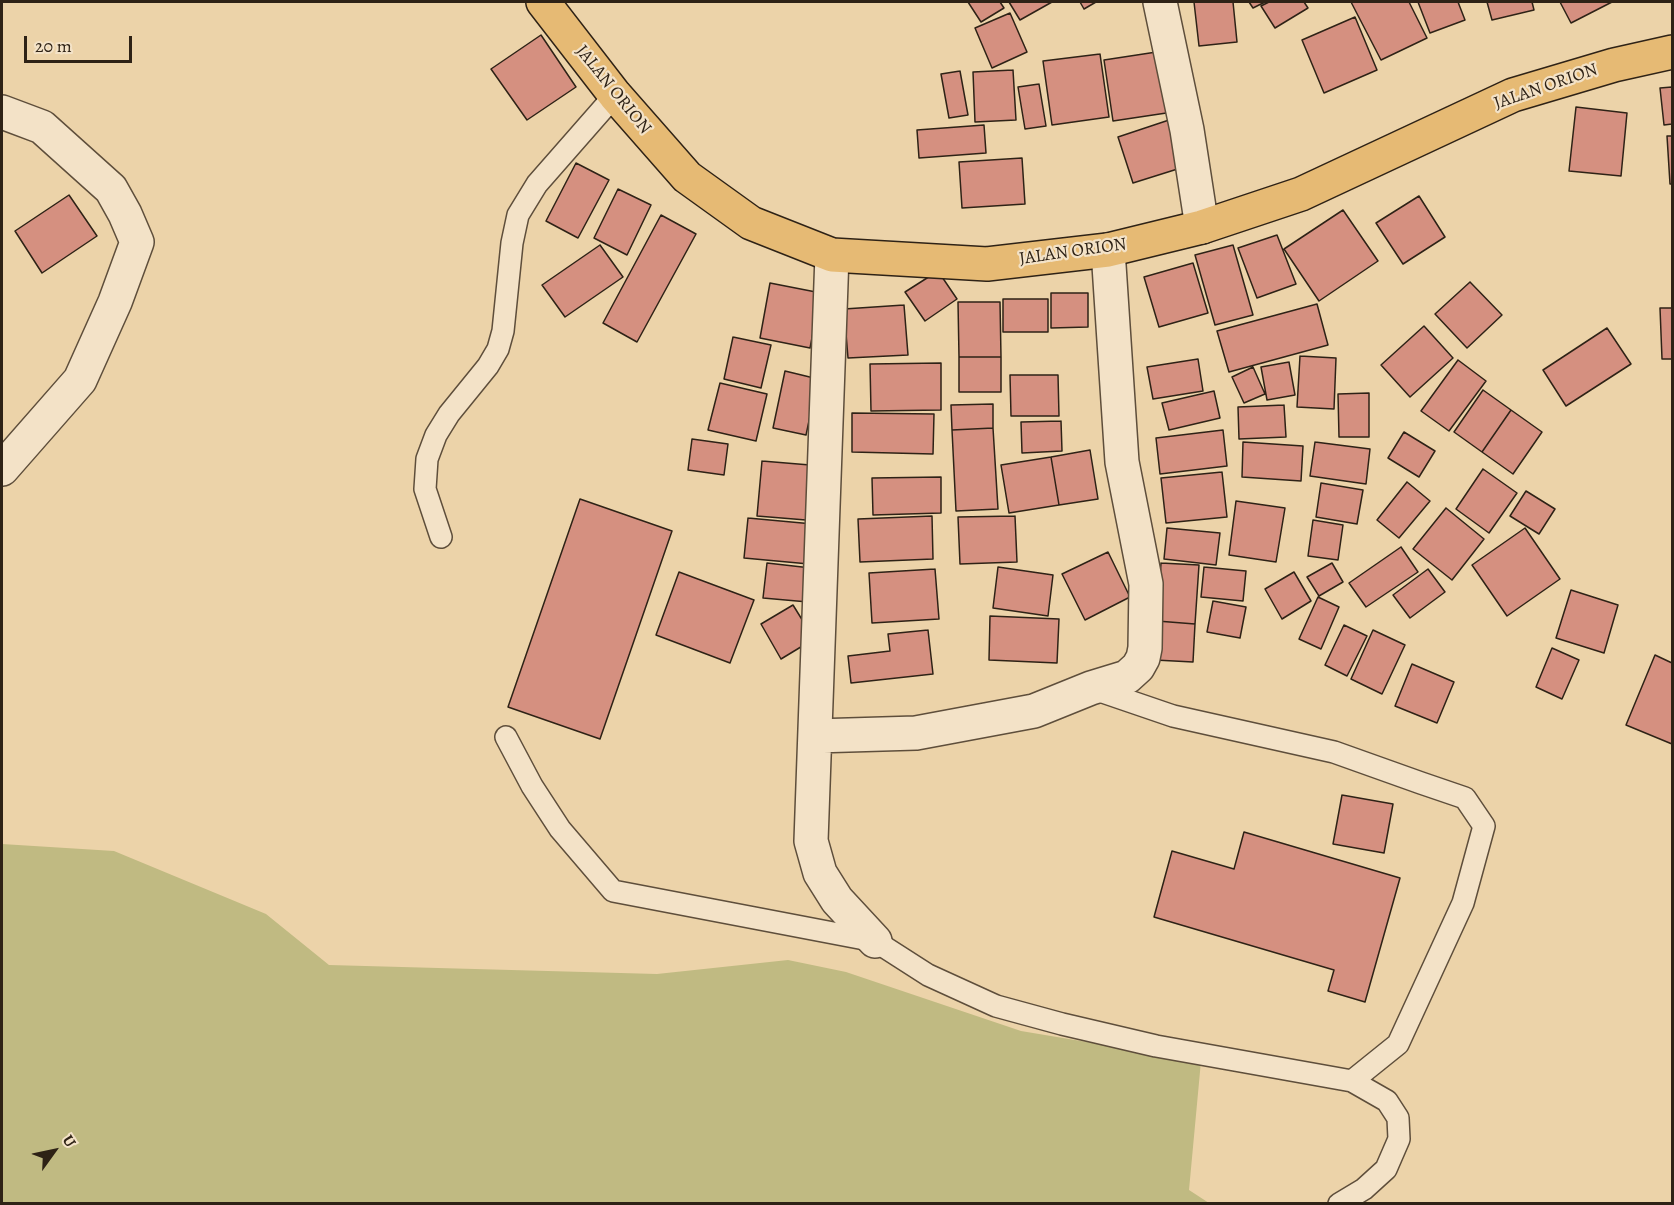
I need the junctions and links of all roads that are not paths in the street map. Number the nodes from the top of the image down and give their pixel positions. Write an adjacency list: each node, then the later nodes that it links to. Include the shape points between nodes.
1 (543, 2): 4 (highway, JALAN ORION)
2 (1160, 2): 6 (street, via 1187,130)
3 (1672, 52): 6 (highway, JALAN ORION, via 1513,95 1301,194)
4 (615, 95): 8 (highway, JALAN ORION, via 687,177 751,223); 10 (lane, via 537,184 518,215 498,349 449,414 428,459 425,489)
5 (2, 112): 9 (street, via 42,127 111,189 136,242 115,302 80,380)
6 (1202, 227): 7 (highway, JALAN ORION)
7 (1108, 250): 8 (highway, JALAN ORION, via 987,264); 11 (street, via 1122,462 1146,584 1146,648 1138,667 1127,677)
8 (832, 255): 12 (street)
9 (2, 469)
10 (441, 537)
11 (1091, 688): 12 (street, via 1034,711 915,733); 15 (lane, via 1173,716 1334,752 1411,779 1464,798 1484,826 1463,903 1398,1044)
12 (815, 736): 14 (street, via 811,841 820,873 837,900)
13 (507, 737): 14 (lane, via 560,829 613,891)
14 (875, 941): 15 (lane, via 928,975 996,1006 1156,1046)
15 (1352, 1081): 16 (lane, via 1387,1101 1398,1119 1399,1139 1386,1169 1364,1189)
16 (1339, 1203)

